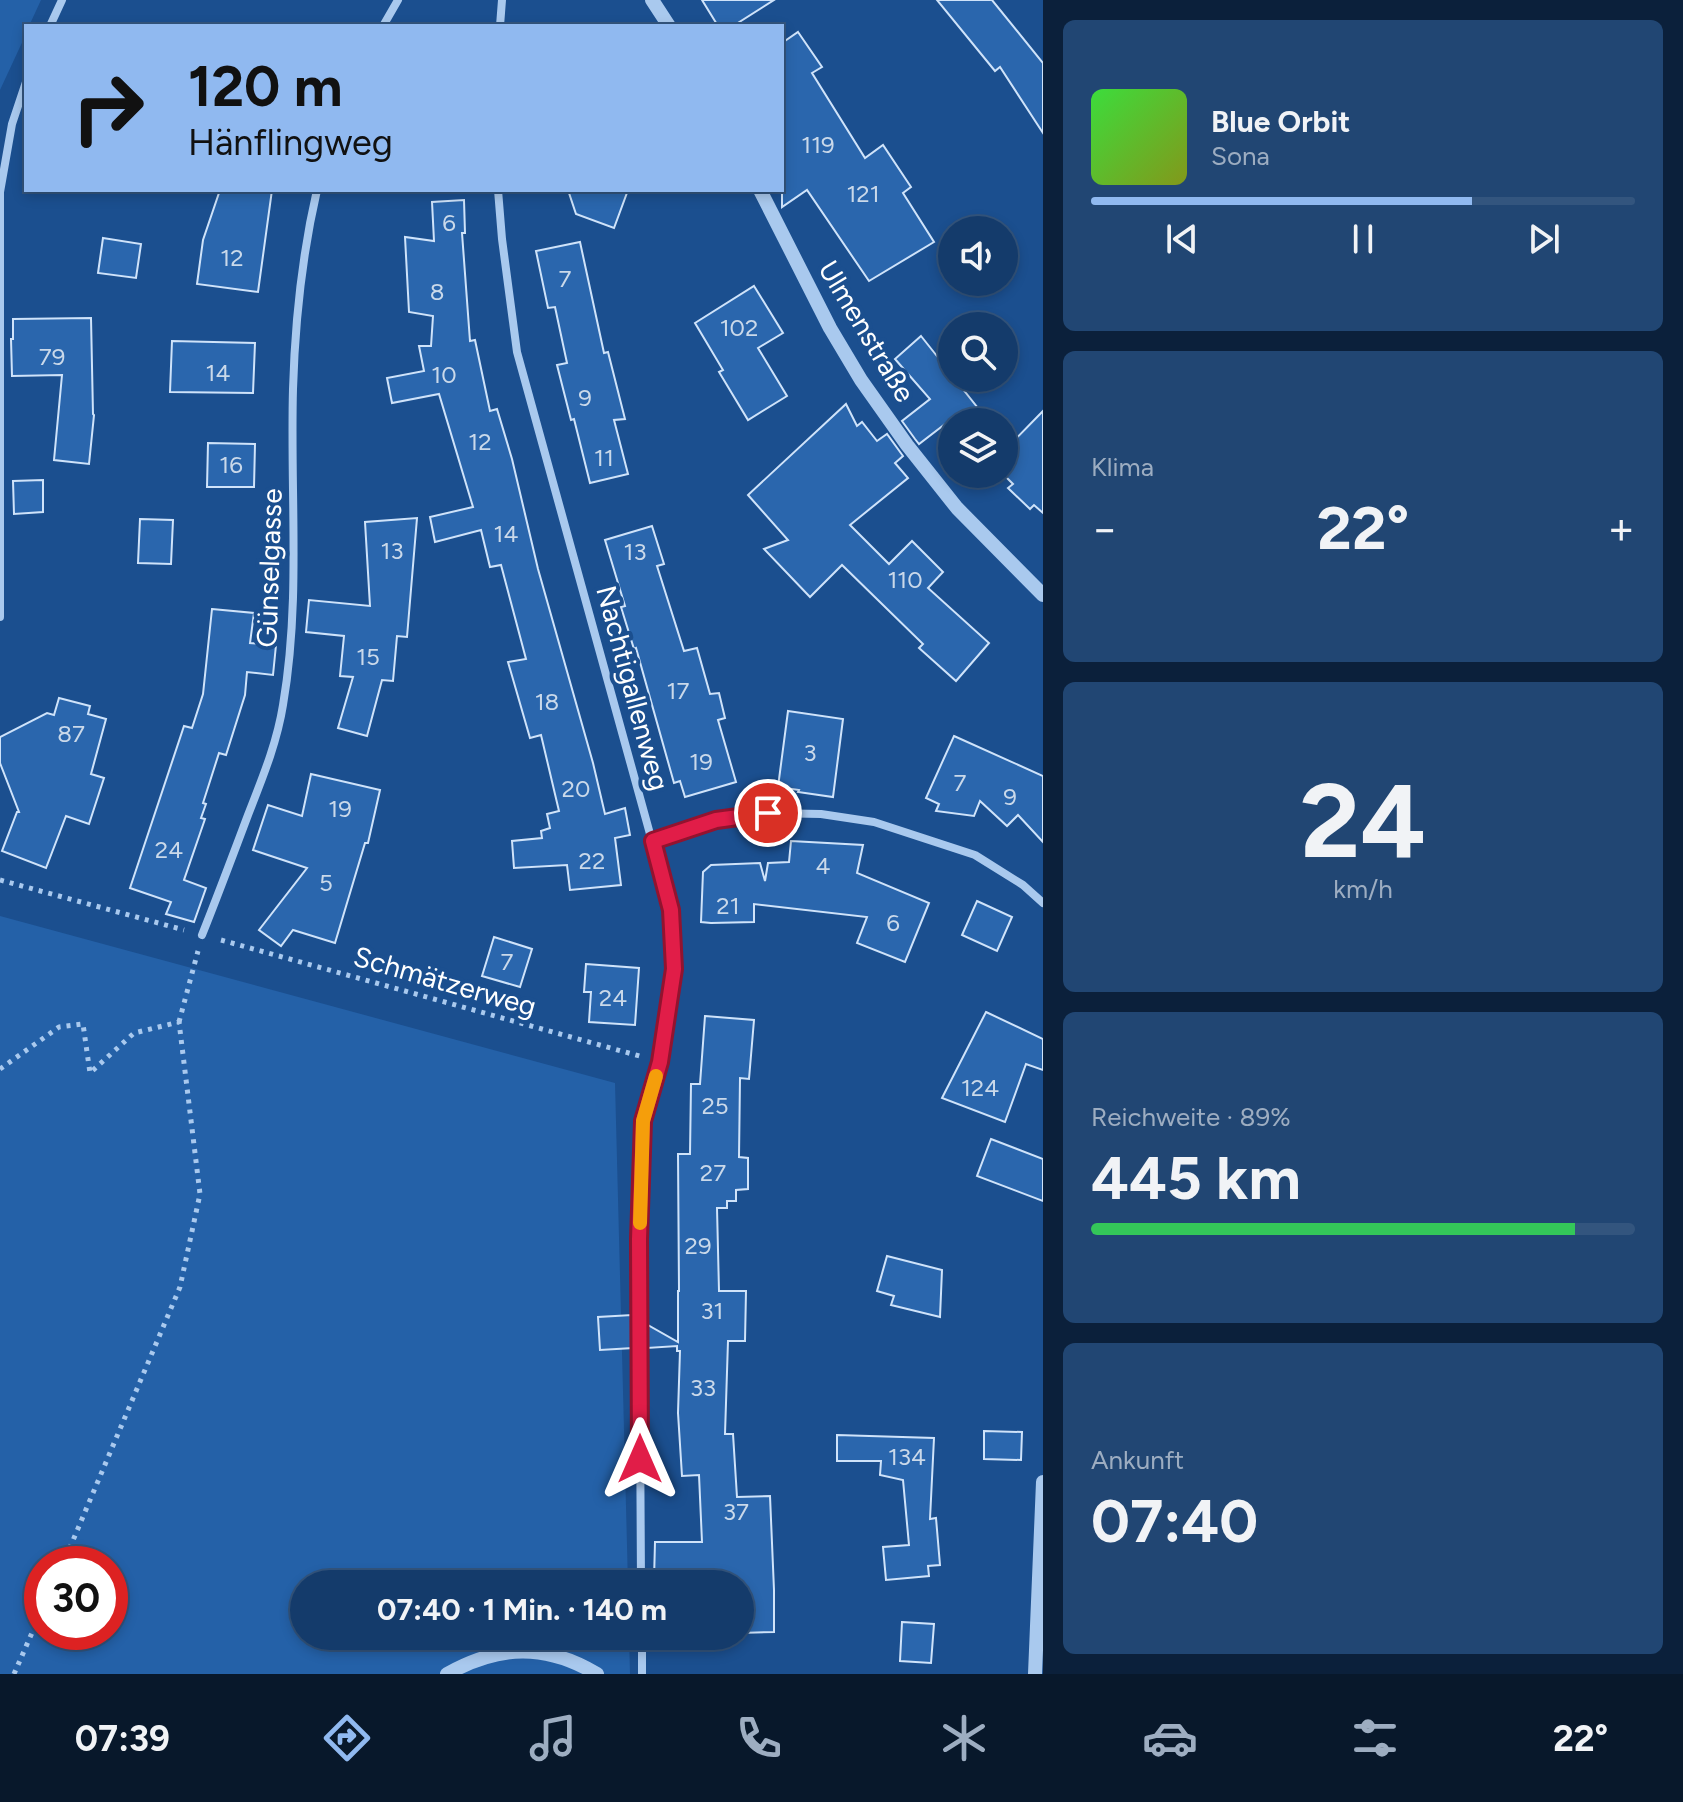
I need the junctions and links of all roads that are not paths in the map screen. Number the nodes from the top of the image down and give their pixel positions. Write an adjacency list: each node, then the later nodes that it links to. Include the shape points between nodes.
1 (62, 0): 5 (street)
2 (398, 0): 6 (street)
3 (502, 0): 7 (street)
4 (652, 0): 8 (street)
5 (51, 24)
6 (384, 24)
7 (500, 24)
8 (668, 24)
9 (24, 88): 14 (street, via 0,192)
10 (317, 192): 17 (street, Günselgasse, via 307,233 293,389 295,562 283,707 269,760)
11 (498, 192): 15 (street, Nachtigallenweg, via 517,352)
12 (761, 192): 13 (street, Ulmenstraße, via 861,380 957,508)
13 (1043, 595)
14 (0, 617)
15 (653, 841): 16 (street, via 716,820 768,813 874,822 975,855); 19 (street, Nachtigallenweg, via 671,910 674,969 660,1062 643,1121)
16 (1043, 903)
17 (202, 935)
18 (1043, 1482): 24 (street)
19 (641, 1570)
20 (642, 1650): 23 (street)
21 (447, 1674): 22 (street, via 470,1662 521,1651 551,1654)
22 (597, 1674)
23 (642, 1674)
24 (1035, 1674)

